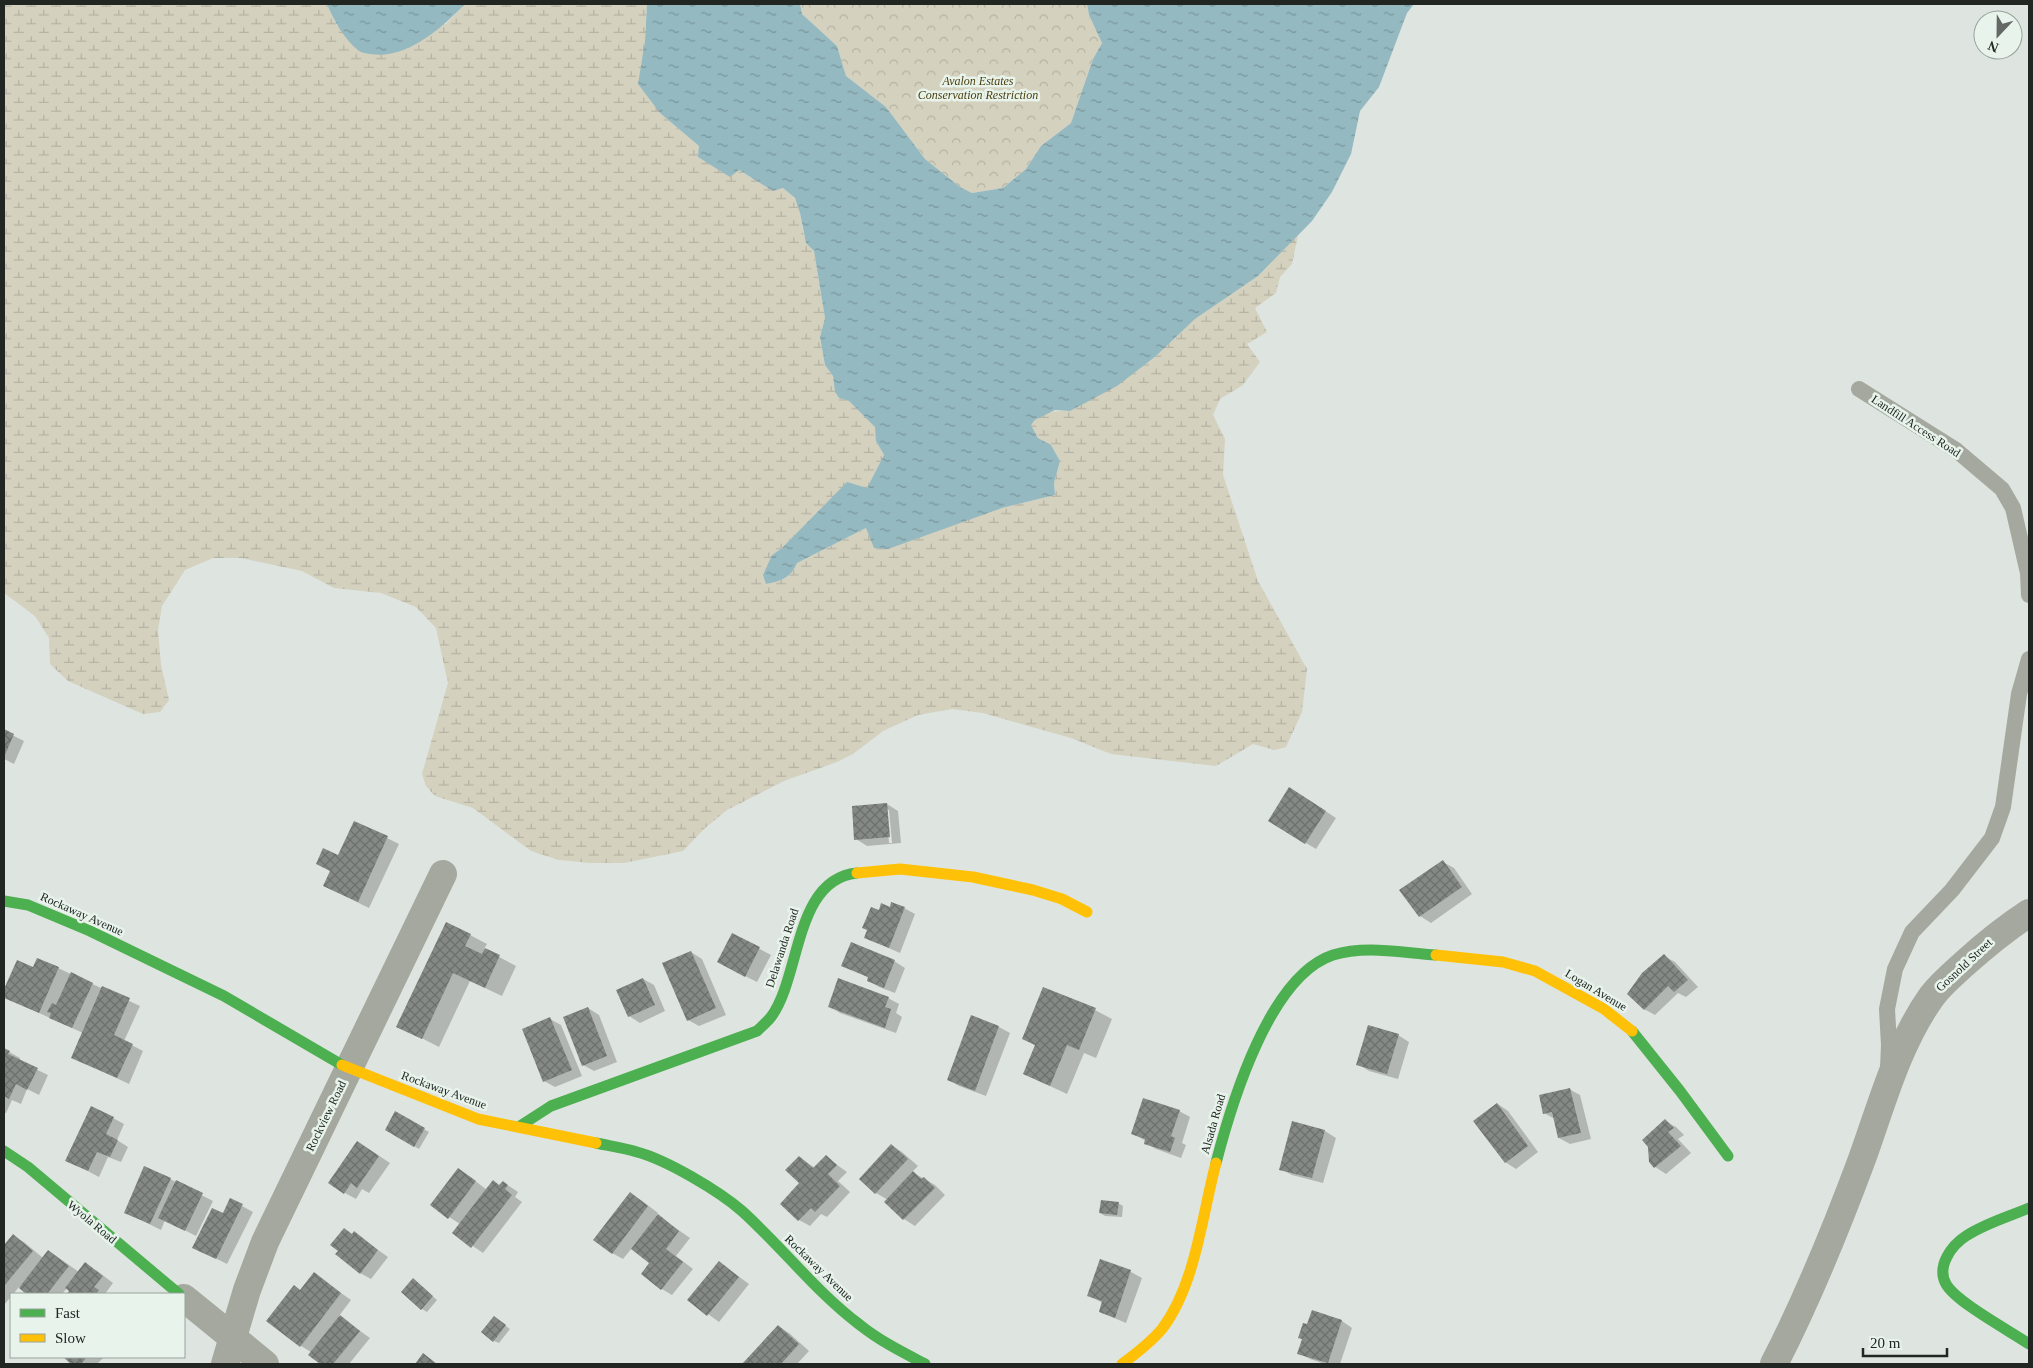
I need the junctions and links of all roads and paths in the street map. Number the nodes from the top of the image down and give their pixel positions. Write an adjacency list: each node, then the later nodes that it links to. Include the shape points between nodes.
1 (1860, 389): 2 (lane, Landfill Access Road, via 1956,450 2002,488 2013,508 2028,573)
2 (2029, 595)
3 (2029, 659): 10 (lane, via 2019,694 2003,807 1992,838 1952,890 1912,932 1896,969 1887,1009)
4 (443, 874): 9 (street, Rockview Road)
5 (7, 901): 9 (street, Rockaway Avenue, via 28,905 90,932 224,996)
6 (1087, 912): 11 (street, Delawanda Road, via 1062,899 1033,890 973,877 900,869 846,874 823,890 810,908 779,1001 771,1017 757,1031 551,1106)
7 (2029, 913): 10 (street, Gosnold Street, via 2000,932 1932,996 1913,1026)
8 (1389, 952): 13 (street, Logan Avenue, via 1461,957 1532,970 1605,1010 1626,1025 1676,1083); 22 (street, Alsada Road, via 1353,951 1330,956 1285,994 1262,1030 1228,1117 1185,1286 1158,1335 1141,1354)
9 (348, 1068): 11 (street, Rockaway Avenue, via 478,1119); 17 (street, Rockview Road, via 265,1242)
10 (1887, 1085): 23 (street, Gosnold Street, via 1837,1224)
11 (520, 1126): 21 (street, Rockaway Avenue, via 639,1152 712,1189 742,1212 859,1325)
12 (4, 1151): 15 (street, Wyola Road, via 28,1167)
13 (1728, 1156)
14 (2029, 1208): 18 (street, via 1964,1237 1954,1246 1943,1265 1945,1284 1959,1298)
15 (178, 1293)
16 (185, 1299): 17 (street)
17 (232, 1338): 19 (street, Rockview Road); 20 (street)
18 (2029, 1344)
19 (225, 1364)
20 (265, 1364)
21 (925, 1364)
22 (1122, 1364)
23 (1774, 1364)

